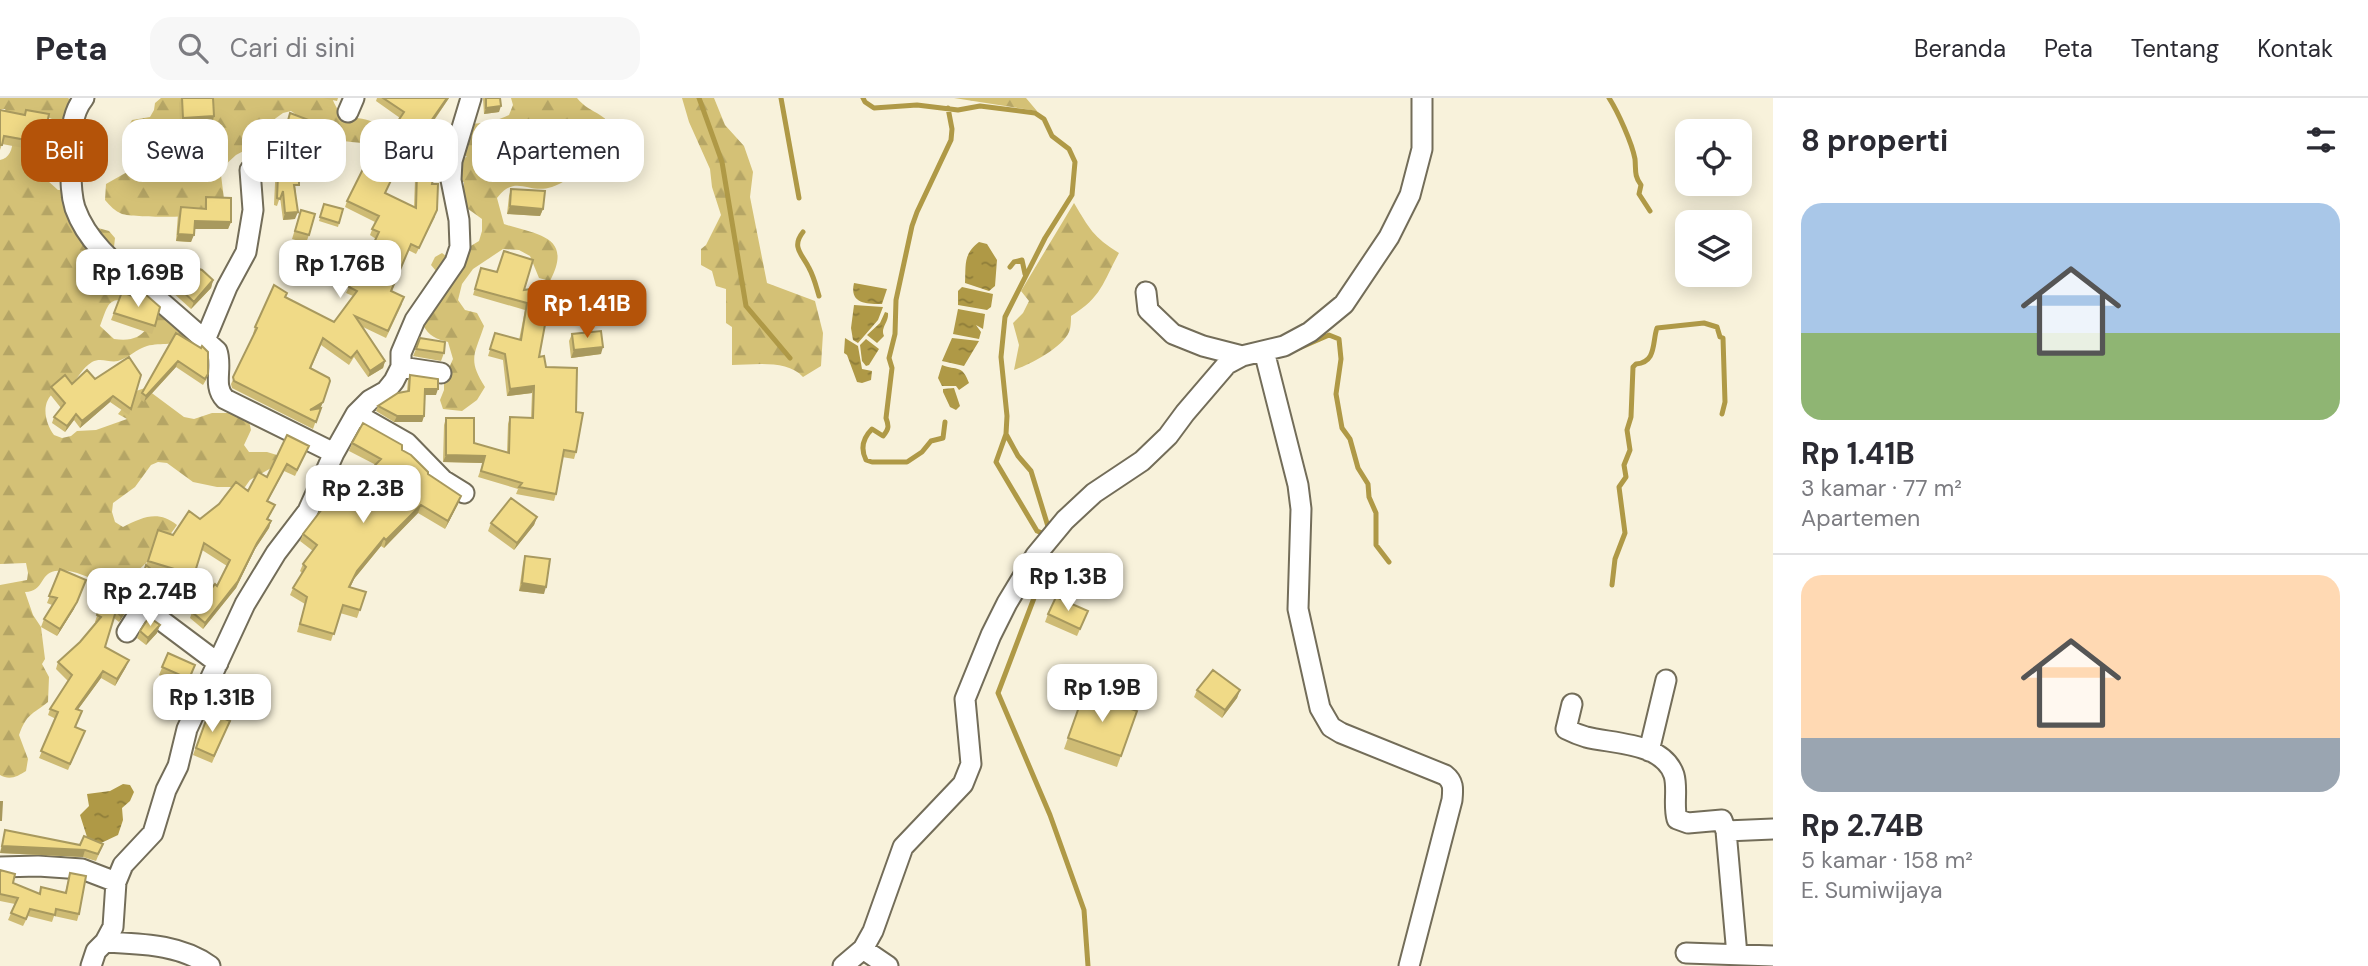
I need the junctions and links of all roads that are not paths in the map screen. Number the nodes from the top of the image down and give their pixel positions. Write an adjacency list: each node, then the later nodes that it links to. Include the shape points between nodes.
1 (84, 98): 6 (street, via 71,138 72,197 82,223 93,242 131,279)
2 (471, 98): 9 (street, via 451,180 460,247 450,271 415,320 401,353)
3 (1422, 98): 7 (street, via 1423,132 1410,195 1374,262 1344,304 1324,322 1284,346)
4 (251, 182): 6 (street, via 253,210 246,252)
5 (1146, 292): 8 (street, via 1147,310 1173,334)
6 (205, 340): 12 (street, via 217,351 221,395)
7 (1264, 351): 8 (street); 32 (street, via 1301,509 1298,609 1320,708 1331,727 1341,733 1445,775 1453,787)
8 (1242, 356): 24 (street, via 1217,374 1168,436 1142,461 1094,493 1036,555 991,635 965,699 971,764 963,784 903,847 879,919)
9 (401, 367): 10 (street); 11 (street, via 386,391)
10 (441, 373)
11 (356, 414): 12 (street); 13 (street, via 407,443 443,480)
12 (334, 453): 15 (street, via 308,511 245,604)
13 (464, 494)
14 (127, 632): 15 (street, via 146,609)
15 (218, 663): 22 (street, via 187,729 153,833 123,865)
16 (1666, 680): 18 (street)
17 (1572, 704): 18 (street, via 1566,729)
18 (1649, 751): 20 (street, via 1672,771 1677,819 1688,823 1722,820)
19 (1773, 829): 20 (street)
20 (1726, 831): 26 (street)
21 (0, 867): 22 (street, via 82,869)
22 (116, 882): 23 (street, via 113,927)
23 (105, 942): 28 (street); 29 (street, via 160,946 200,958)
24 (863, 949): 30 (street); 31 (street)
25 (1686, 953): 26 (street)
26 (1737, 955): 27 (street)
27 (1773, 956)
28 (91, 966)
29 (210, 966)
30 (842, 966)
31 (888, 966)
32 (1409, 966)

